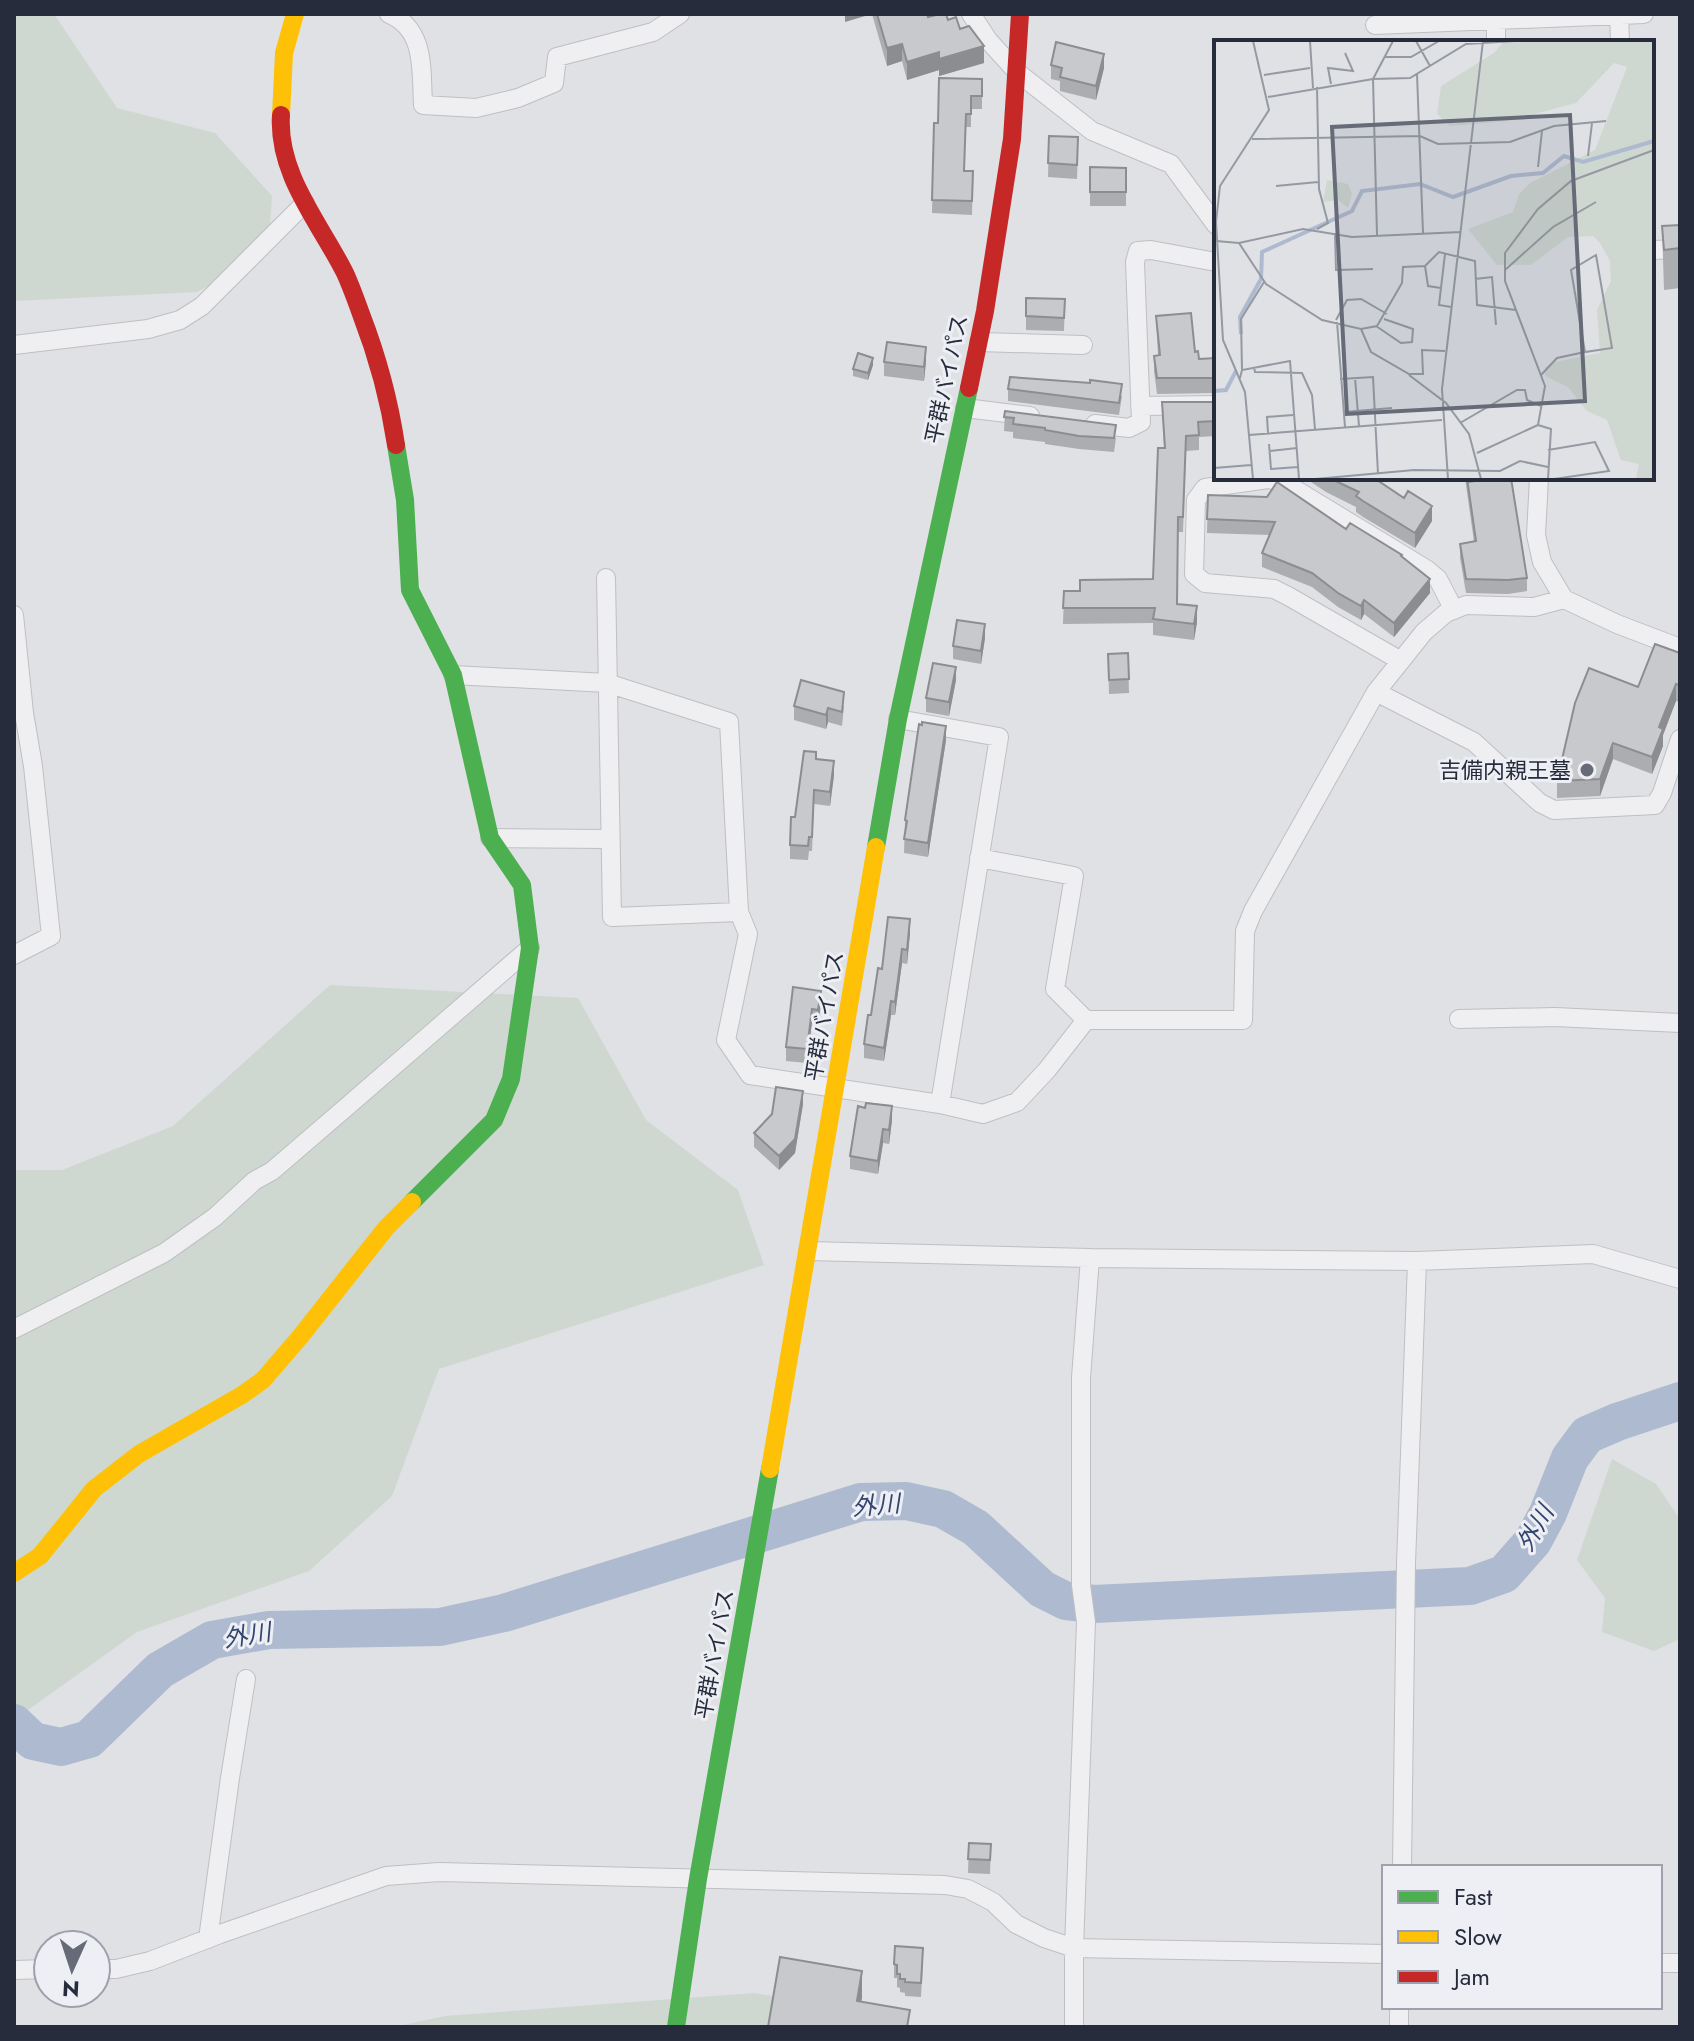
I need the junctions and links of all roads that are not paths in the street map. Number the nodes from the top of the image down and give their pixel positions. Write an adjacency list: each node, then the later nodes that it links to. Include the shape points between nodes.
1 (295, 14): 13 (main road, via 284,53 280,125 286,160)
2 (389, 14): 3 (street, via 412,30 420,54 423,105 476,108 554,83 557,57 653,32)
3 (680, 14)
4 (971, 14): 12 (street)
5 (1020, 14): 12 (main road, 平群バイパス)
6 (1619, 14): 7 (street); 8 (street); 11 (street)
7 (1644, 14)
8 (1496, 17): 9 (street); 10 (street)
9 (1375, 25)
10 (1496, 40)
11 (1620, 40)
12 (1017, 72): 14 (street, via 1092,131 1171,164); 18 (main road, 平群バイパス, via 1012,139)
13 (305, 203): 19 (street, via 202,306 180,320 148,329); 35 (main road, via 346,275 372,343 389,399 405,500 410,590)
14 (1214, 222)
15 (1680, 249): 16 (street)
16 (1654, 250)
17 (1214, 262): 22 (street, via 1138,251)
18 (979, 342): 20 (street); 23 (main road, 平群バイパス)
19 (14, 345)
20 (1083, 345)
21 (1214, 405): 22 (street)
22 (1140, 406): 25 (street, via 1141,422 1129,428)
23 (965, 408): 24 (street); 38 (main road, 平群バイパス)
24 (1055, 419)
25 (1085, 422)
26 (1261, 480): 34 (street, via 1205,488 1196,500 1194,574 1205,583 1274,589)
27 (1273, 480): 31 (street, via 1426,569 1438,579)
28 (1539, 480): 30 (street, via 1536,535 1542,562)
29 (606, 578): 36 (street)
30 (1564, 599): 31 (street, via 1534,607 1466,605); 33 (street)
31 (1454, 610): 34 (street, via 1424,632)
32 (14, 615): 45 (street, via 51,936)
33 (1680, 648)
34 (1401, 661): 37 (street)
35 (453, 675): 36 (street); 40 (main road)
36 (607, 683): 41 (street); 43 (street, via 729,722)
37 (1376, 692): 39 (street, via 1474,742 1554,810 1655,805); 47 (street, via 1249,921 1243,1020)
38 (898, 719): 42 (street, via 999,737); 49 (main road, 平群バイパス)
39 (1680, 739)
40 (490, 838): 41 (street); 44 (main road, via 522,885)
41 (610, 839): 43 (street, via 612,917)
42 (979, 858): 47 (street, via 1074,876 1055,989); 50 (street)
43 (739, 912): 49 (street, via 748,934 726,1040 750,1075)
44 (530, 948): 55 (street, via 215,1217 164,1253); 56 (main road, via 511,1079 494,1120 386,1228 263,1380 128,1462 94,1489 40,1556)
45 (14, 955)
46 (1459, 1019): 48 (street)
47 (1086, 1020): 50 (street, via 1017,1102 983,1114)
48 (1680, 1023)
49 (836, 1087): 50 (street); 51 (main road, 平群バイパス)
50 (940, 1104)
51 (808, 1251): 52 (street); 59 (main road, 平群バイパス)
52 (1090, 1258): 53 (street); 61 (street, via 1081,1378 1081,1585 1086,1622)
53 (1417, 1261): 54 (street, via 1593,1254); 58 (street)
54 (1680, 1279)
55 (14, 1329)
56 (14, 1573)
57 (246, 1679): 60 (street)
58 (1402, 1865)
59 (698, 1879): 60 (street, via 439,1872 386,1876); 61 (street, via 968,1889 993,1902 1016,1924); 64 (main road, 平群バイパス)
60 (208, 1939): 63 (street)
61 (1074, 1948): 62 (street); 65 (street)
62 (1382, 1954)
63 (112, 1969)
64 (676, 2027)
65 (1074, 2027)

